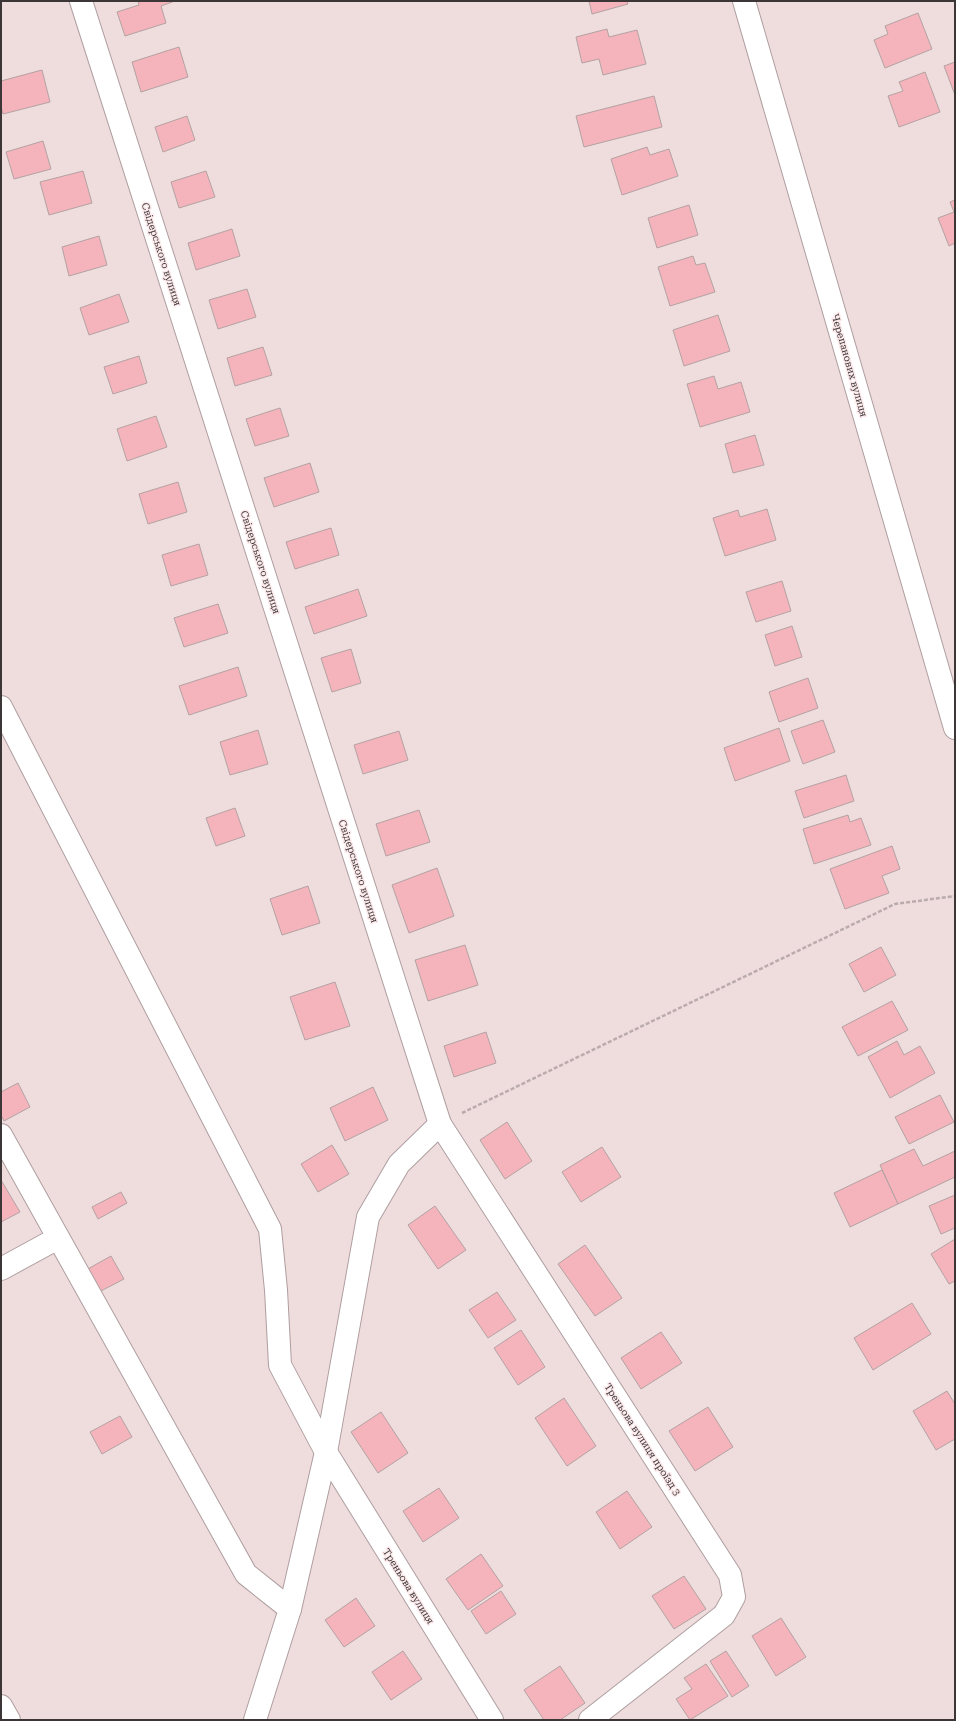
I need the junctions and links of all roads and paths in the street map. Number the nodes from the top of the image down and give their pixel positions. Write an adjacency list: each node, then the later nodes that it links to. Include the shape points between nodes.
1 (81, 1): 6 (street, Свiдерського вулиця)
2 (744, 1): 4 (street, Черепанових вулиця)
3 (1, 707): 10 (street, Треньова вулиця, via 270,1229 280,1365)
4 (955, 728)
5 (955, 896): 6 (path, via 895,904)
6 (440, 1124): 10 (street, via 399,1164 368,1217); 16 (street, Треньова вулиця проїзд 3, via 730,1574 734,1597 724,1615)
7 (1, 1134): 8 (street)
8 (58, 1238): 9 (street); 11 (street, via 246,1574)
9 (1, 1269)
10 (326, 1452): 11 (street); 15 (street, Треньова вулиця)
11 (290, 1609): 14 (street)
12 (1, 1706): 13 (street)
13 (9, 1720)
14 (255, 1720)
15 (492, 1720)
16 (590, 1720)

